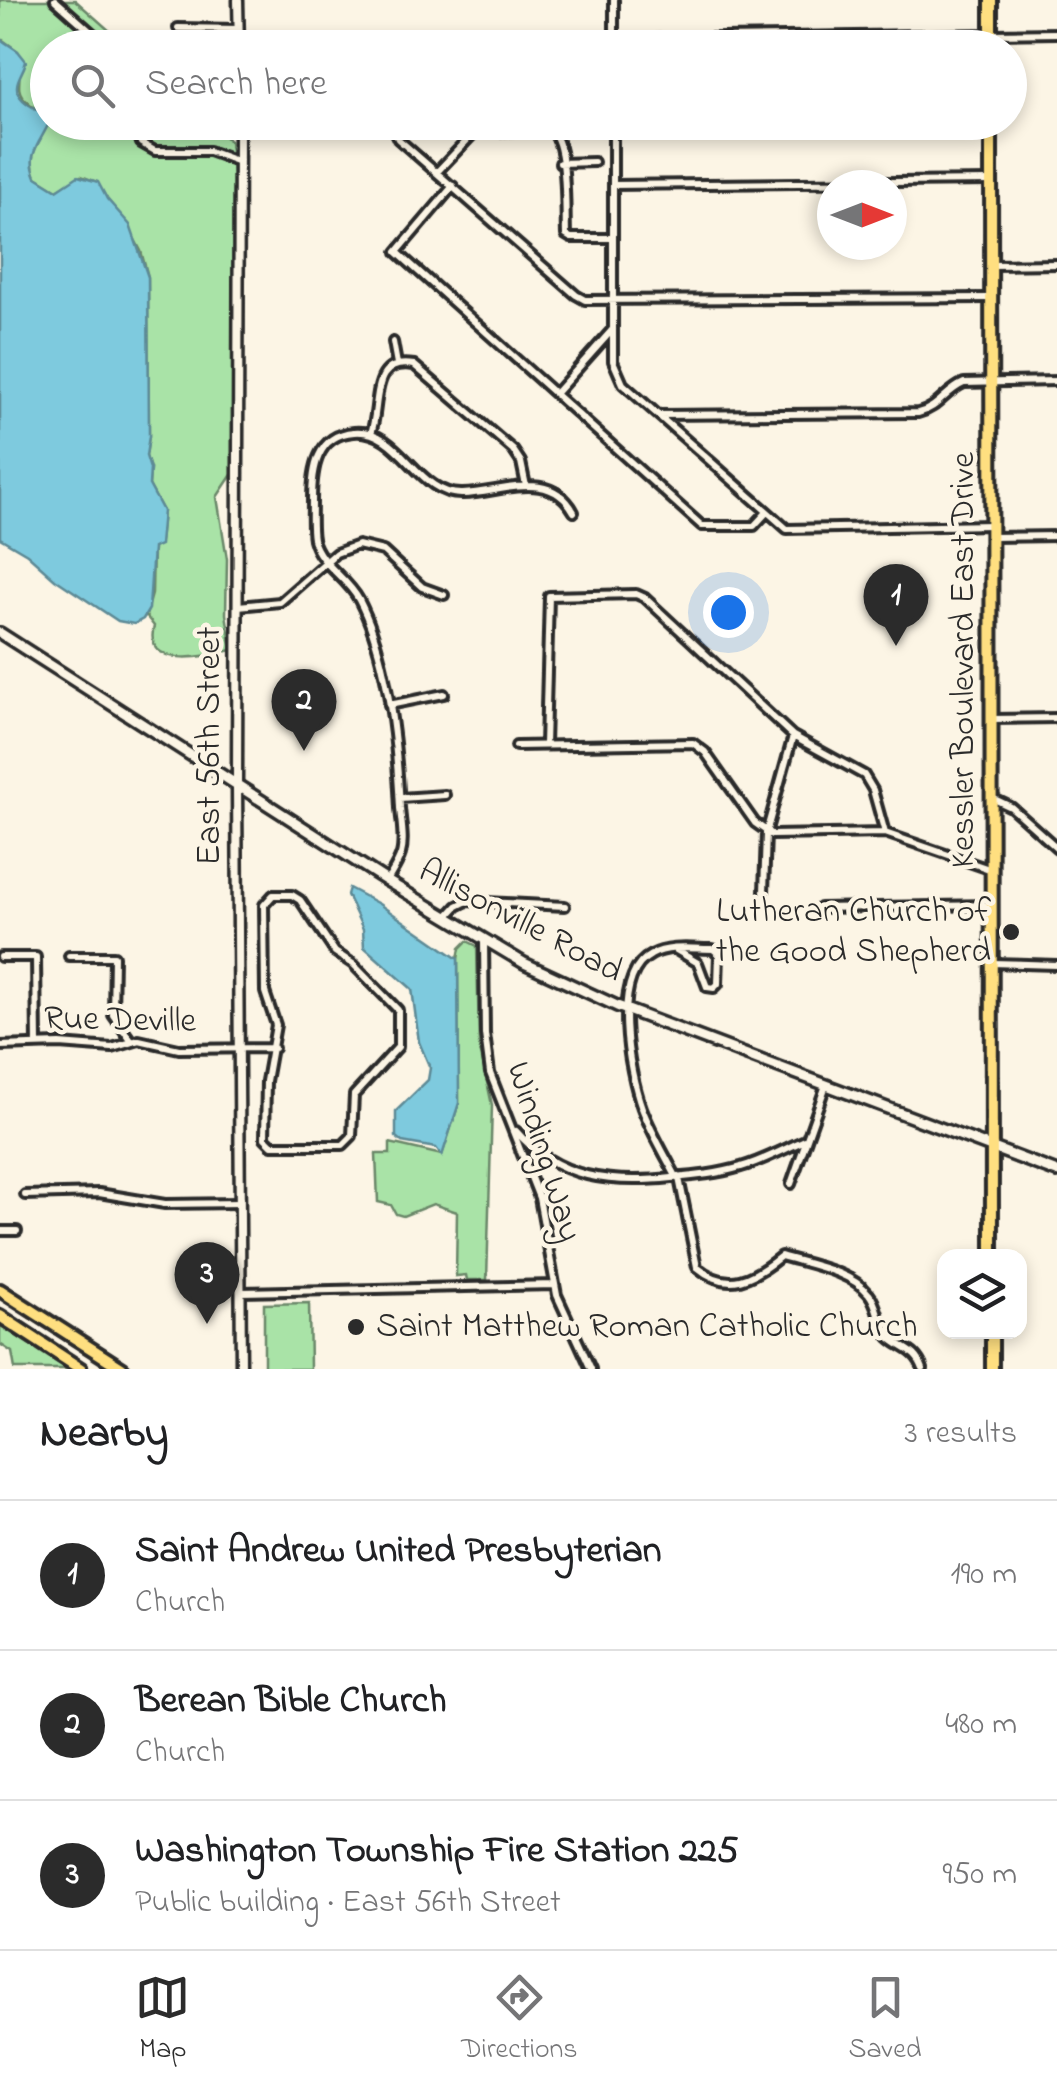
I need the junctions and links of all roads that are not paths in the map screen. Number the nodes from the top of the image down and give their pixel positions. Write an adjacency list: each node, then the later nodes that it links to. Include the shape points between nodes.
1 (55, 0): 7 (street)
2 (238, 0): 6 (street)
3 (614, 0): 8 (street)
4 (991, 0): 9 (main road)
5 (178, 28): 6 (street)
6 (238, 28)
7 (89, 30)
8 (614, 30)
9 (991, 30)
10 (1057, 32): 11 (street)
11 (1027, 33)
12 (139, 140): 19 (street, via 151,150 209,151)
13 (239, 140): 19 (street, East 56th Street)
14 (399, 140): 22 (street)
15 (466, 140): 22 (street)
16 (560, 140): 20 (street)
17 (613, 140): 24 (street)
18 (991, 140): 23 (main road, Kessler Boulevard East Drive)
19 (239, 162): 46 (street, East 56th Street)
20 (560, 162): 21 (street); 26 (street, via 568,236)
21 (594, 162)
22 (437, 172): 25 (street)
23 (991, 181): 24 (street); 28 (main road, Kessler Boulevard East Drive)
24 (613, 185): 26 (street)
25 (453, 186): 30 (street, via 579,297); 36 (street, via 397,252)
26 (614, 238): 30 (street)
27 (1057, 264): 28 (street)
28 (991, 265): 29 (main road, Kessler Boulevard East Drive)
29 (991, 298): 30 (street); 35 (main road, Kessler Boulevard East Drive)
30 (613, 300): 31 (street)
31 (613, 328): 36 (street); 37 (street, via 617,374)
32 (393, 342): 33 (street)
33 (397, 364): 38 (street, via 380,378); 39 (street, via 421,368 512,450)
34 (1057, 380): 35 (street)
35 (991, 382): 37 (street, via 961,384 918,413); 42 (main road, Kessler Boulevard East Drive)
36 (555, 394): 41 (street, via 702,526 754,526)
37 (658, 415): 41 (street)
38 (371, 434): 39 (street, via 448,492); 44 (street, via 338,436 314,466 313,536)
39 (526, 486): 40 (street, via 554,490)
40 (574, 512)
41 (767, 512): 42 (street, via 786,528)
42 (991, 531): 43 (street); 51 (main road, Kessler Boulevard East Drive)
43 (1057, 536)
44 (326, 562): 45 (street, via 349,546 375,548); 46 (street, via 280,602); 49 (street, via 361,605)
45 (444, 596)
46 (238, 606): 55 (street, East 56th Street)
47 (0, 633): 55 (main road, Allisonville Road)
48 (444, 694): 49 (street)
49 (389, 705): 58 (street)
50 (1057, 718): 51 (street)
51 (991, 719): 57 (main road, Kessler Boulevard East Drive)
52 (793, 736): 53 (street, via 642,596 548,596); 59 (street); 60 (street, via 868,780)
53 (545, 745): 54 (street); 59 (street, via 694,744)
54 (516, 746)
55 (237, 785): 63 (main road, Allisonville Road); 79 (street, East 56th Street)
56 (445, 795): 58 (street)
57 (991, 797): 61 (street); 62 (main road, Kessler Boulevard East Drive)
58 (400, 798): 63 (street, via 402,848)
59 (766, 833): 60 (street); 64 (street)
60 (885, 833): 62 (street)
61 (1057, 848)
62 (992, 870): 66 (main road, Kessler Boulevard East Drive)
63 (387, 881): 68 (main road, Allisonville Road)
64 (764, 892)
65 (565, 906): 68 (street, via 466,901)
66 (992, 906): 67 (street); 73 (main road, Kessler Boulevard East Drive)
67 (820, 908)
68 (446, 918): 69 (main road, Allisonville Road)
69 (484, 941): 75 (main road, Allisonville Road); 82 (street, Winding Way, via 488,1064)
70 (676, 950): 70 (street, via 692,957 707,987 716,987 717,951); 75 (street, via 654,953 638,966)
71 (69, 956): 76 (street, via 114,956 114,1014)
72 (1, 957): 77 (street, via 36,956)
73 (991, 963): 74 (street); 84 (main road, Kessler Boulevard East Drive)
74 (1057, 965)
75 (628, 1010): 81 (main road, Allisonville Road); 86 (street, via 630,1066)
76 (132, 1042): 77 (street, Rue Deville, via 101,1048); 79 (street, Rue Deville)
77 (38, 1044): 78 (street, Rue Deville)
78 (0, 1046)
79 (239, 1048): 80 (street, Rue Deville); 89 (street, East 56th Street)
80 (274, 1048): 80 (street, via 276,1019 265,992 264,906 281,894 300,900 335,952 399,1014 397,1048 354,1095 350,1140 341,1145 272,1145 266,1138 266,1081)
81 (826, 1085): 83 (street); 84 (main road, Allisonville Road)
82 (512, 1126): 86 (street, via 543,1156 577,1174 615,1181); 93 (street, Winding Way, via 541,1206)
83 (805, 1140): 86 (street, via 737,1168); 87 (street)
84 (992, 1148): 85 (main road, Allisonville Road); 92 (main road, Kessler Boulevard East Drive)
85 (1057, 1172)
86 (678, 1178): 102 (street, via 697,1267 708,1276 744,1279 781,1256 842,1276 869,1294 888,1336 919,1357)
87 (791, 1184)
88 (25, 1195): 89 (street)
89 (240, 1203): 95 (street, East 56th Street)
90 (17, 1230): 91 (street)
91 (0, 1231)
92 (992, 1249)
93 (554, 1285): 95 (street); 101 (street, Winding Way)
94 (0, 1290): 99 (main road)
95 (241, 1292): 100 (street, East 56th Street)
96 (0, 1316): 98 (main road)
97 (992, 1339): 103 (main road)
98 (81, 1369)
99 (124, 1369)
100 (242, 1369)
101 (591, 1369)
102 (923, 1369)
103 (992, 1369)

